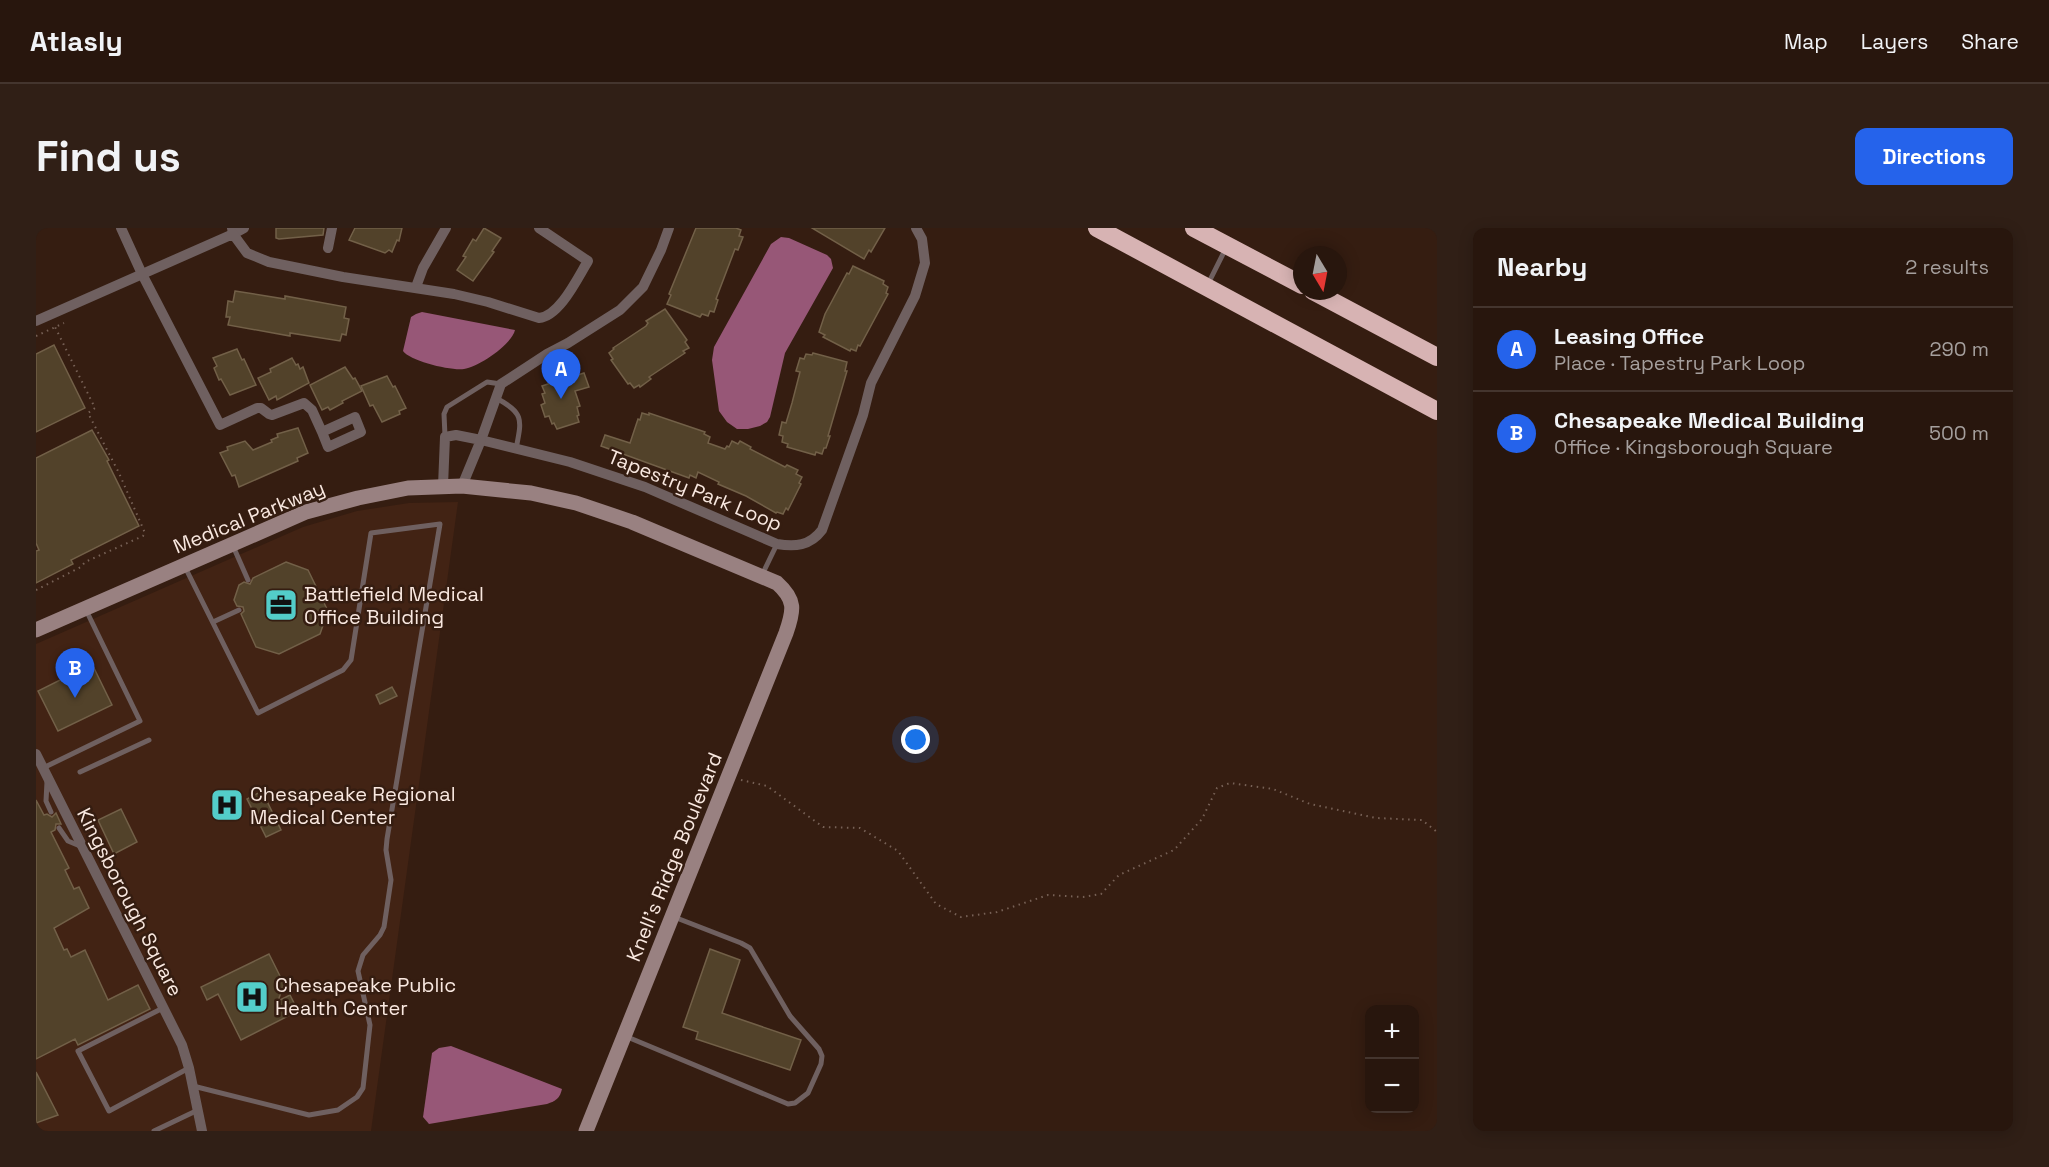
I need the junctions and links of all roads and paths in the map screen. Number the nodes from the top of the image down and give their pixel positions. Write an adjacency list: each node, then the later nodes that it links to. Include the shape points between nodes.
1 (121, 228): 13 (street)
2 (244, 228): 10 (street)
3 (332, 228): 12 (street)
4 (446, 228): 15 (street)
5 (539, 228): 15 (street, via 588,261 556,310 544,318)
6 (669, 228): 23 (street, via 643,287 620,310)
7 (916, 228): 33 (street, Tapestry Park Loop, via 922,239 925,263 915,296 871,383 822,530 805,544)
8 (1096, 228): 16 (highway)
9 (1194, 228): 11 (highway)
10 (233, 231): 13 (street); 15 (street, via 247,253 269,262)
11 (1227, 245): 14 (highway); 16 (lane)
12 (328, 248)
13 (142, 274): 18 (street); 26 (street, via 220,425 256,408 272,414 304,403 312,410)
14 (1293, 280)
15 (416, 287)
16 (1207, 287): 25 (highway)
17 (1330, 300): 22 (highway)
18 (36, 321)
19 (64, 323): 20 (path)
20 (55, 327): 21 (path); 37 (path, via 95,408 88,413 146,533)
21 (36, 336)
22 (1437, 357)
23 (501, 384): 24 (street); 27 (lane, via 487,382 447,407)
24 (496, 398): 28 (street); 29 (lane, via 516,410 520,417)
25 (1437, 411)
26 (322, 432)
27 (445, 437): 28 (street, Tapestry Park Loop); 30 (street)
28 (481, 440): 29 (street, Tapestry Park Loop); 31 (street)
29 (516, 449): 33 (street, Tapestry Park Loop, via 645,487)
30 (443, 486): 31 (street, Medical Parkway); 32 (street, Medical Parkway, via 408,488 333,504)
31 (462, 486): 35 (street, Medical Parkway, via 531,493 576,503 632,522)
32 (232, 544): 34 (street, Medical Parkway); 36 (lane)
33 (777, 544): 35 (lane)
34 (184, 566): 39 (street, Medical Parkway); 41 (lane)
35 (761, 577): 38 (street, Medical Parkway, via 777,583)
36 (248, 580)
37 (36, 590)
38 (790, 597): 47 (street, Knell's Ridge Boulevard, via 792,618)
39 (85, 609): 42 (street, Medical Parkway); 46 (lane, via 140,721)
40 (239, 610): 41 (lane)
41 (213, 622): 56 (lane, via 258,713 343,670 351,660 371,533 440,524 387,839 391,880 384,927 363,955 358,971 370,1025 363,1088 351,1103 338,1110 309,1115)
42 (36, 630)
43 (148, 740): 45 (lane)
44 (36, 754): 46 (street, Kingsborough Square)
45 (80, 772)
46 (45, 773): 48 (lane, via 46,801); 51 (street, Kingsborough Square)
47 (729, 776): 50 (path, via 767,786 823,827 860,828 898,851 936,904 961,917 997,912 1048,895 1101,894 1119,875 1174,850 1202,819 1217,788 1230,783 1273,789 1310,804 1376,818 1422,820); 52 (street, Knell's Ridge Boulevard)
48 (51, 812)
49 (59, 828): 51 (lane, via 68,841)
50 (1437, 832)
51 (81, 846): 53 (street, Kingsborough Square)
52 (672, 916): 54 (street, Knell's Ridge Boulevard); 54 (lane, via 750,948 790,1016 819,1049 821,1064 808,1093 788,1104)
53 (163, 1008): 55 (street, Kingsborough Square); 55 (lane, via 78,1050 109,1110)
54 (624, 1035): 60 (street, Knell's Ridge Boulevard)
55 (189, 1068): 56 (street, Kingsborough Square)
56 (193, 1086): 57 (street, Kingsborough Square)
57 (198, 1110): 58 (lane); 59 (street, Kingsborough Square)
58 (154, 1131)
59 (202, 1131)
60 (586, 1131)

